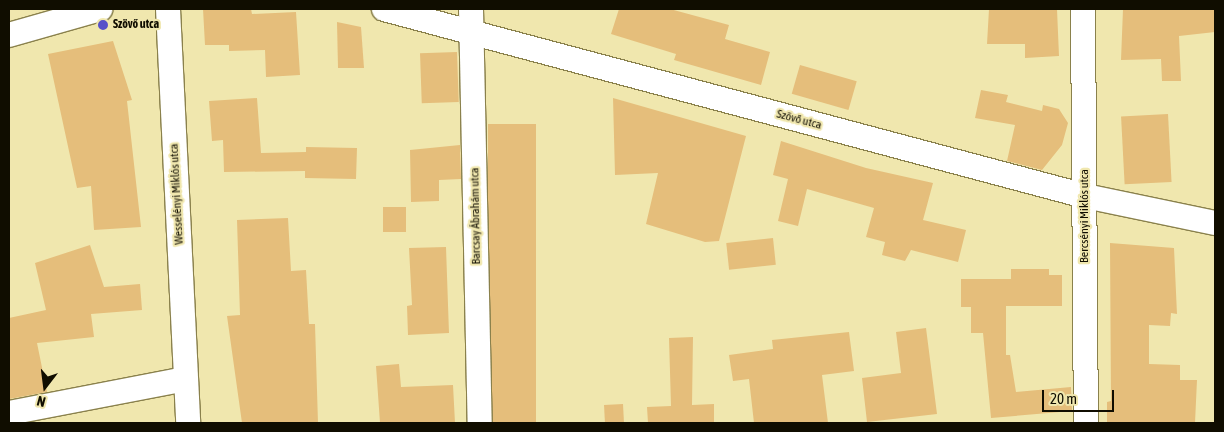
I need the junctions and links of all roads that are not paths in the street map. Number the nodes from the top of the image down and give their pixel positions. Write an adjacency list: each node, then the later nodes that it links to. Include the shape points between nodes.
1 (100, 9): 7 (street)
2 (168, 9): 10 (street, Wesselényi Miklós utca)
3 (384, 9): 6 (street, Szövő utca)
4 (471, 9): 6 (street, Barcsay Ábrahám utca)
5 (1083, 9): 8 (street, Bercsényi Miklós utca)
6 (472, 32): 8 (street, Szövő utca); 13 (street, Barcsay Ábrahám utca)
7 (9, 35)
8 (1085, 196): 9 (street, Szövő utca); 14 (street, Bercsényi Miklós utca)
9 (1215, 223)
10 (185, 379): 11 (street); 12 (street, Wesselényi Miklós utca)
11 (9, 413)
12 (188, 423)
13 (480, 423)
14 (1086, 423)

